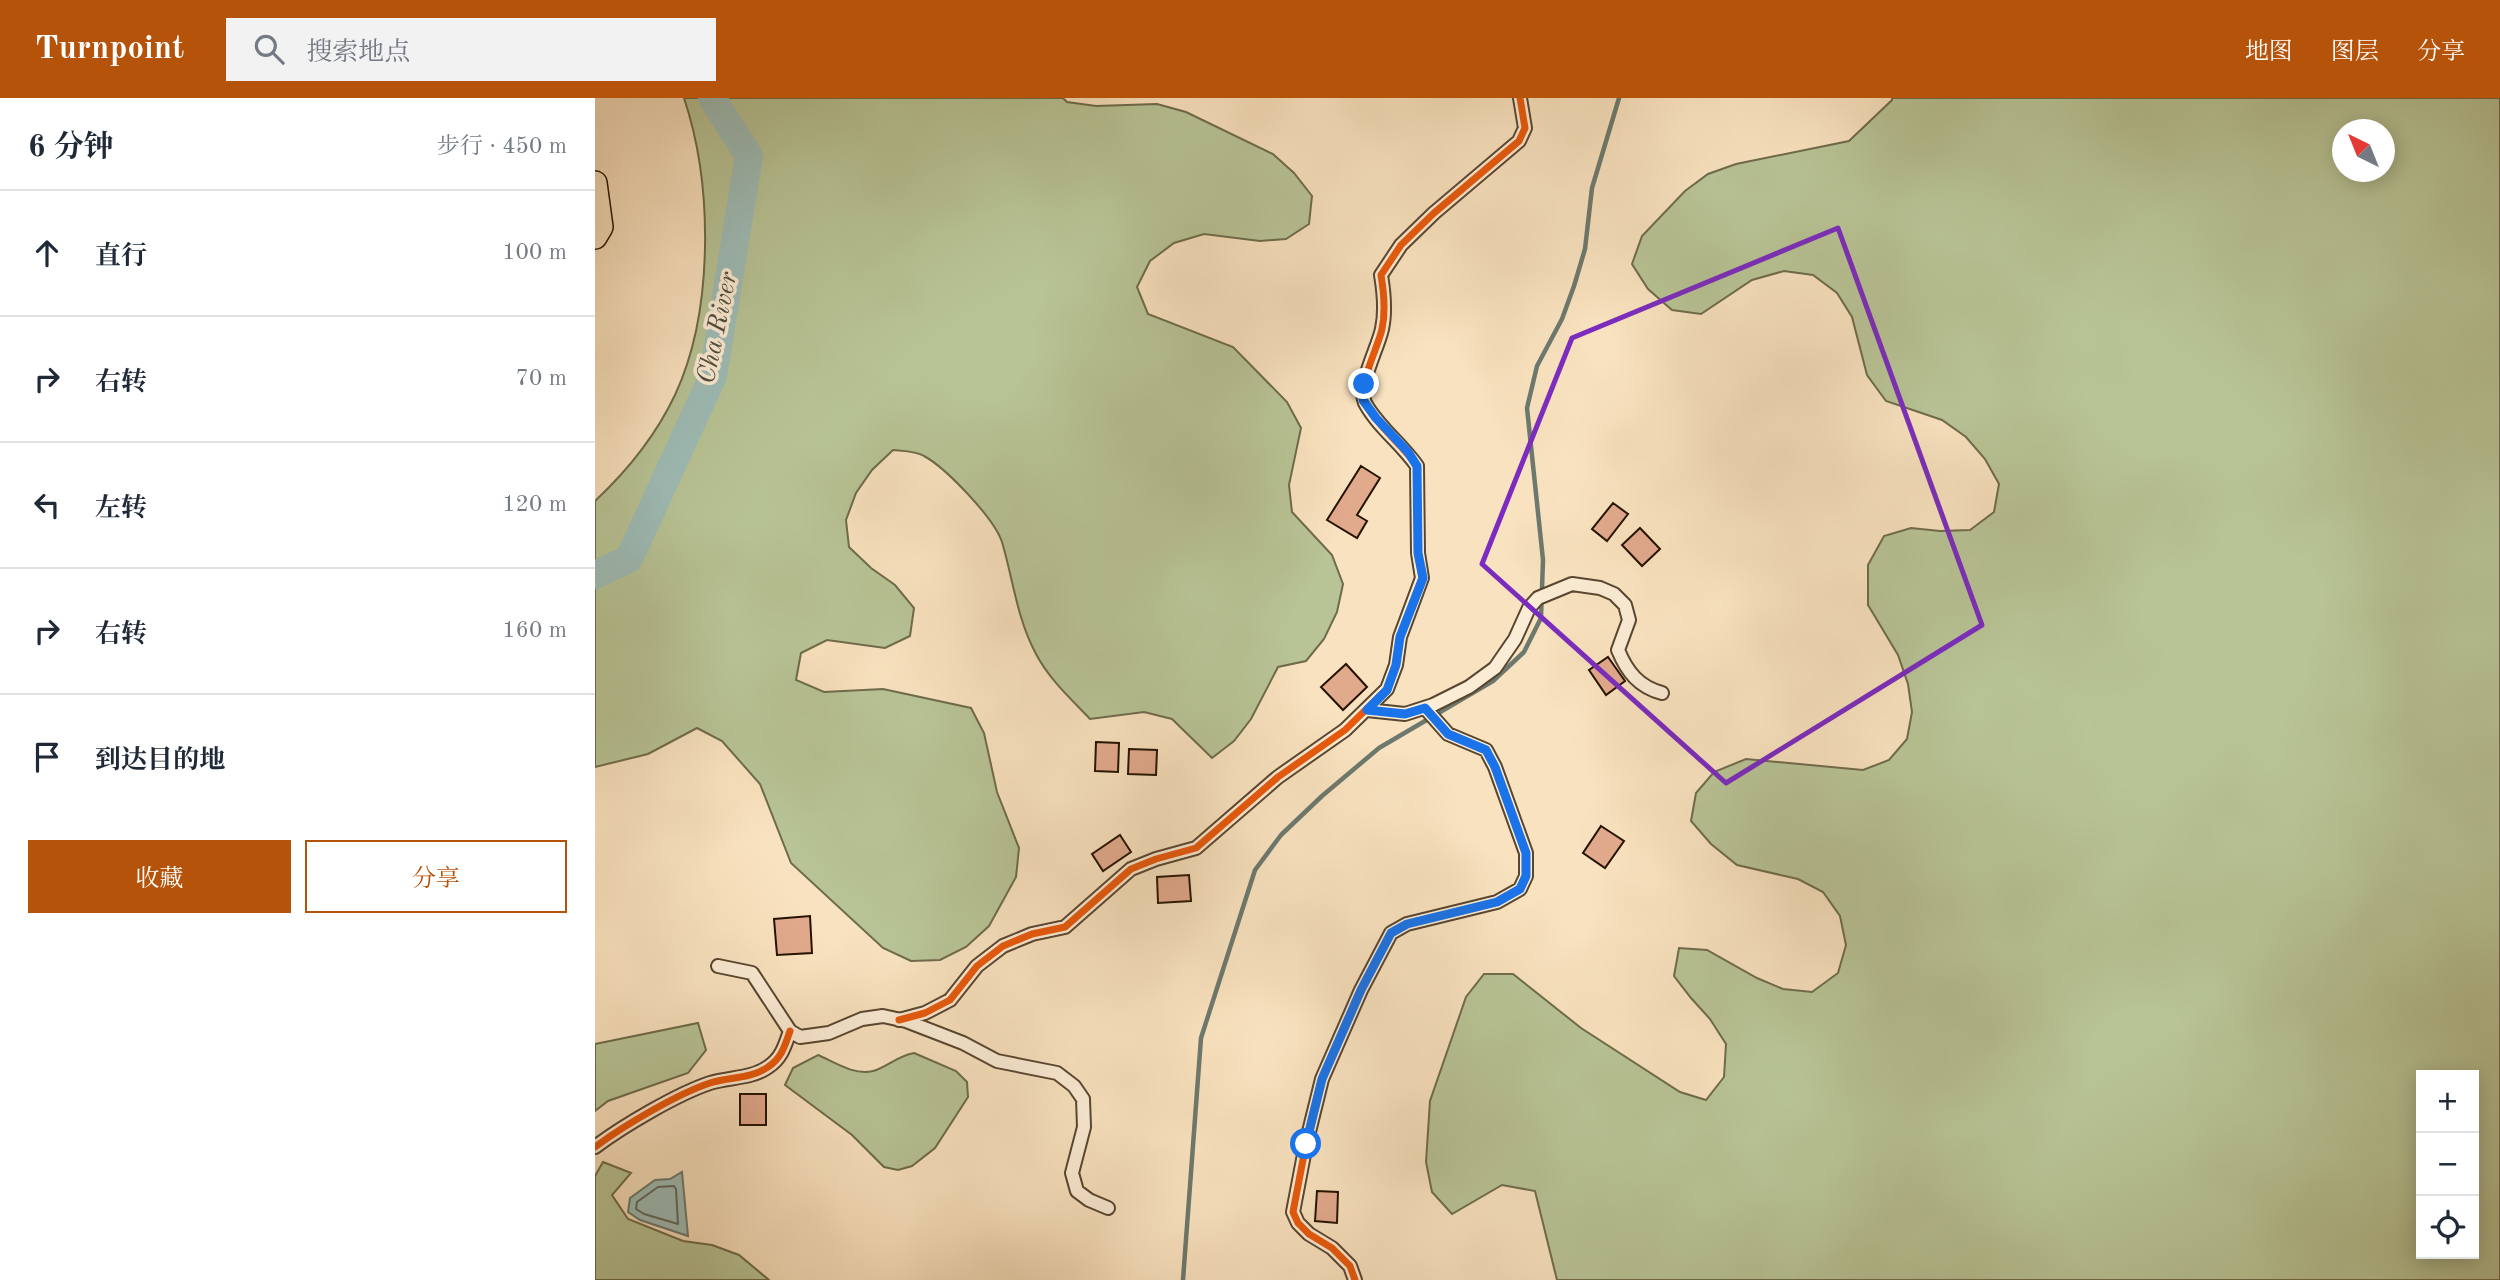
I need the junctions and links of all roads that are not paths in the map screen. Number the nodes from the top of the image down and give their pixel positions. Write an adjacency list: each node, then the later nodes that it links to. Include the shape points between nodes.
1 (1520, 98): 5 (street, via 1525,128 1518,141 1401,245 1381,275 1383,329 1363,400 1417,466 1418,553 1423,578 1400,637 1387,690)
2 (595, 183): 3 (highway, via 601,226)
3 (595, 237)
4 (1662, 693): 6 (street, via 1647,689 1625,666 1618,650 1629,620 1625,604 1600,588 1572,584 1543,595 1529,608 1495,668)
5 (1367, 710): 6 (street, via 1405,714); 8 (street, via 1278,777 1196,848 1131,869 1065,927 1003,946 977,966 950,1000)
6 (1427, 710): 12 (street, via 1448,734 1486,750 1526,853 1526,876 1520,889 1497,902 1407,924 1391,933 1322,1079 1293,1212 1309,1234 1350,1266)
7 (718, 966): 9 (street, via 752,973)
8 (899, 1020): 9 (street, via 883,1016 862,1019 829,1033 800,1037); 11 (street, via 997,1061 1057,1073 1074,1086 1083,1099 1084,1127 1073,1173 1077,1191)
9 (790, 1031): 10 (street, via 782,1054 767,1068 687,1093)
10 (595, 1147)
11 (1108, 1208)
12 (1355, 1280)

